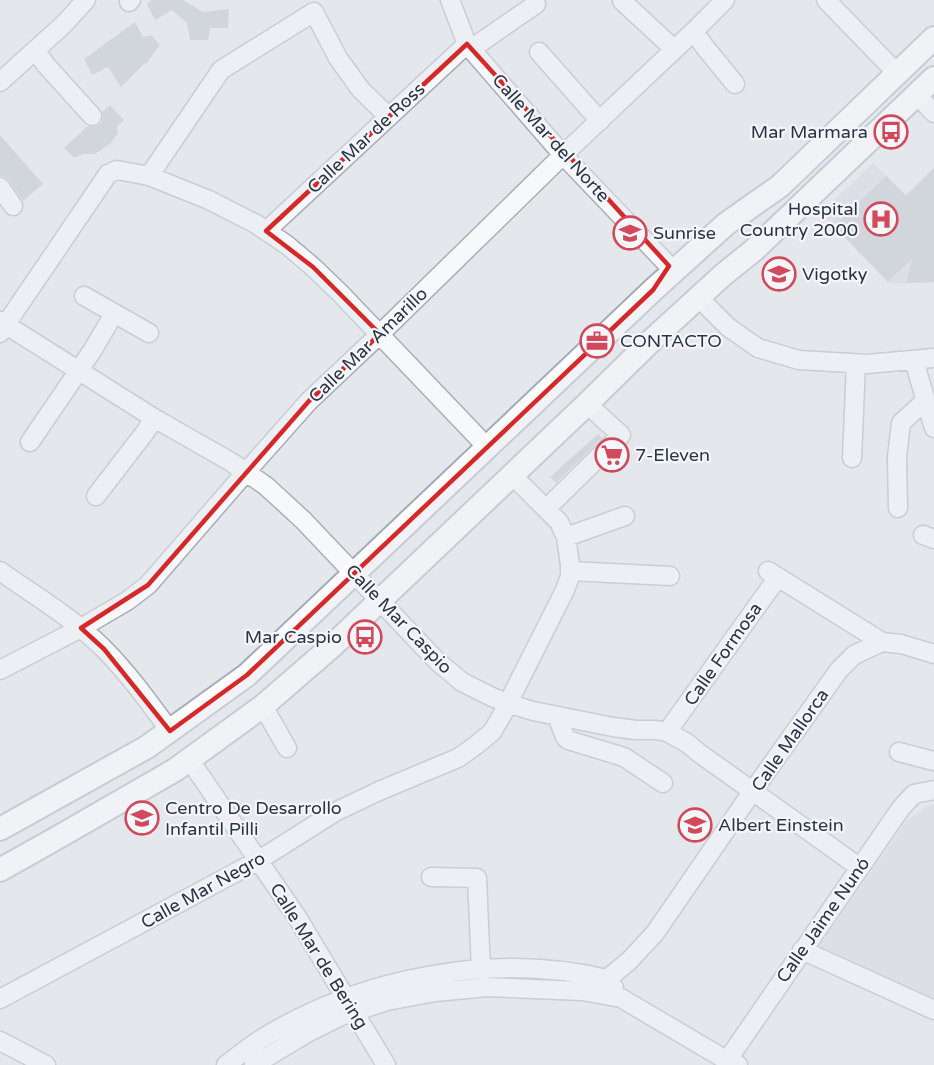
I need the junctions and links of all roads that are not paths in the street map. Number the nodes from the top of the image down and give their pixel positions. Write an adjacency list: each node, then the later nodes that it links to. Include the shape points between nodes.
1 (86, 0): 12 (street)
2 (450, 0): 10 (street, Calle Mar del Norte)
3 (826, 0): 15 (street)
4 (622, 1): 11 (street)
5 (715, 3): 8 (street, Calle Mar Amarillo)
6 (536, 4): 10 (street, Calle Mar de Ross)
7 (934, 22): 15 (main road)
8 (694, 31): 11 (street, Calle Mar Amarillo); 18 (street)
9 (934, 38): 27 (main road)
10 (469, 47): 22 (street, Calle Mar de Ross); 24 (street, Calle Mar del Norte)
11 (674, 49): 23 (street, Calle Mar Amarillo)
12 (36, 51): 17 (street); 21 (street)
13 (539, 52): 23 (street)
14 (934, 56): 27 (main road)
15 (889, 65): 30 (main road, via 772,179)
16 (934, 78): 19 (main road)
17 (0, 82)
18 (735, 84)
19 (917, 95): 20 (street); 31 (main road)
20 (934, 113)
21 (92, 116)
22 (389, 117): 25 (street, via 361,90 338,58 314,12 221,70); 29 (street, Calle Mar de Ross)
23 (600, 121): 24 (street, Calle Mar Amarillo)
24 (563, 155): 30 (street, Calle Mar del Norte); 38 (street, Calle Mar Amarillo)
25 (149, 176): 29 (street, via 209,200); 36 (street, via 117,170 108,174)
26 (0, 188): 28 (street)
27 (788, 189): 31 (main road, via 771,218); 32 (main road, via 726,224)
28 (13, 206)
29 (266, 231): 38 (street, via 313,267)
30 (669, 266): 32 (main road, via 656,278)
31 (723, 275): 34 (main road)
32 (653, 290): 48 (main road)
33 (84, 296): 35 (street)
34 (699, 298): 41 (street, via 728,327 758,348 799,360); 44 (main road)
35 (114, 314): 37 (street); 42 (street)
36 (2, 326): 42 (street, Calle Mar Caspio)
37 (150, 333)
38 (380, 334): 48 (street); 50 (street, Calle Mar Amarillo, via 309,401)
39 (934, 358): 40 (street)
40 (914, 361): 41 (street); 43 (street)
41 (856, 364): 49 (street)
42 (79, 369): 45 (street, Calle Mar Caspio); 47 (street)
43 (926, 400): 46 (street); 54 (street, via 901,423)
44 (587, 404): 51 (main road); 53 (street, via 621,435)
45 (154, 418): 50 (street, Calle Mar Caspio); 52 (street)
46 (934, 428)
47 (30, 442)
48 (487, 447): 59 (main road)
49 (852, 458)
50 (246, 472): 59 (street, Calle Mar Caspio, via 303,520); 62 (street, Calle Mar Amarillo, via 148,585)
51 (512, 475): 53 (street, Calle Mar Negro); 61 (main road)
52 (96, 496)
53 (547, 508): 56 (street, Calle Mar Negro)
54 (898, 508)
55 (625, 516): 56 (street)
56 (566, 537): 58 (street, Calle Mar Negro)
57 (0, 571): 62 (street)
58 (570, 572): 60 (street); 66 (street, Calle Mar Negro, via 565,590)
59 (355, 573): 61 (street, Calle Mar Caspio); 69 (main road, via 247,675)
60 (670, 576)
61 (380, 602): 66 (street, Calle Mar Caspio, via 437,662 462,682); 67 (main road)
62 (81, 628): 65 (street, Calle Mar Amarillo); 69 (street, via 144,695)
63 (882, 642): 64 (street, Calle Formosa); 70 (street, Calle Formosa, via 773,574); 78 (street, Calle Mallorca, via 854,655 839,670)
64 (934, 654)
65 (0, 670)
66 (507, 703): 68 (street, Calle Mar Caspio); 81 (street, Calle Mar Negro, via 492,732 458,758 335,812)
67 (263, 706): 71 (street); 73 (main road)
68 (557, 716): 70 (street, Calle Mar Caspio); 76 (street, via 568,740 624,757)
69 (170, 731): 79 (main road)
70 (667, 732): 78 (street, Calle Mar Caspio)
71 (287, 748)
72 (899, 752): 74 (street)
73 (189, 759): 80 (main road); 81 (street, Calle Mar de Bering)
74 (934, 761)
75 (934, 771): 77 (street)
76 (663, 783)
77 (930, 791): 83 (street, Calle Jaime Nunó, via 914,794)
78 (752, 792): 83 (street, Calle Mar Caspio); 88 (street, Calle Mallorca, via 655,933)
79 (0, 829)
80 (56, 839): 82 (main road); 84 (main road)
81 (259, 860): 89 (street, Calle Mar Negro); 90 (street, Calle Mar de Bering)
82 (0, 863)
83 (859, 867): 86 (street, Calle Jaime Nunó)
84 (0, 870)
85 (431, 878): 87 (street, via 477,878)
86 (802, 950): 91 (street); 93 (street, Calle Jaime Nunó)
87 (481, 969): 88 (street, via 559,970 586,974); 90 (street, via 393,983)
88 (605, 986): 90 (street, via 486,987); 93 (street)
89 (0, 999)
90 (350, 1005): 95 (street, via 298,1019); 96 (street, via 341,1016); 97 (street, Calle Mar de Bering)
91 (934, 1010)
92 (0, 1041): 94 (street)
93 (729, 1063)
94 (45, 1065)
95 (226, 1065)
96 (254, 1065)
97 (386, 1065)

